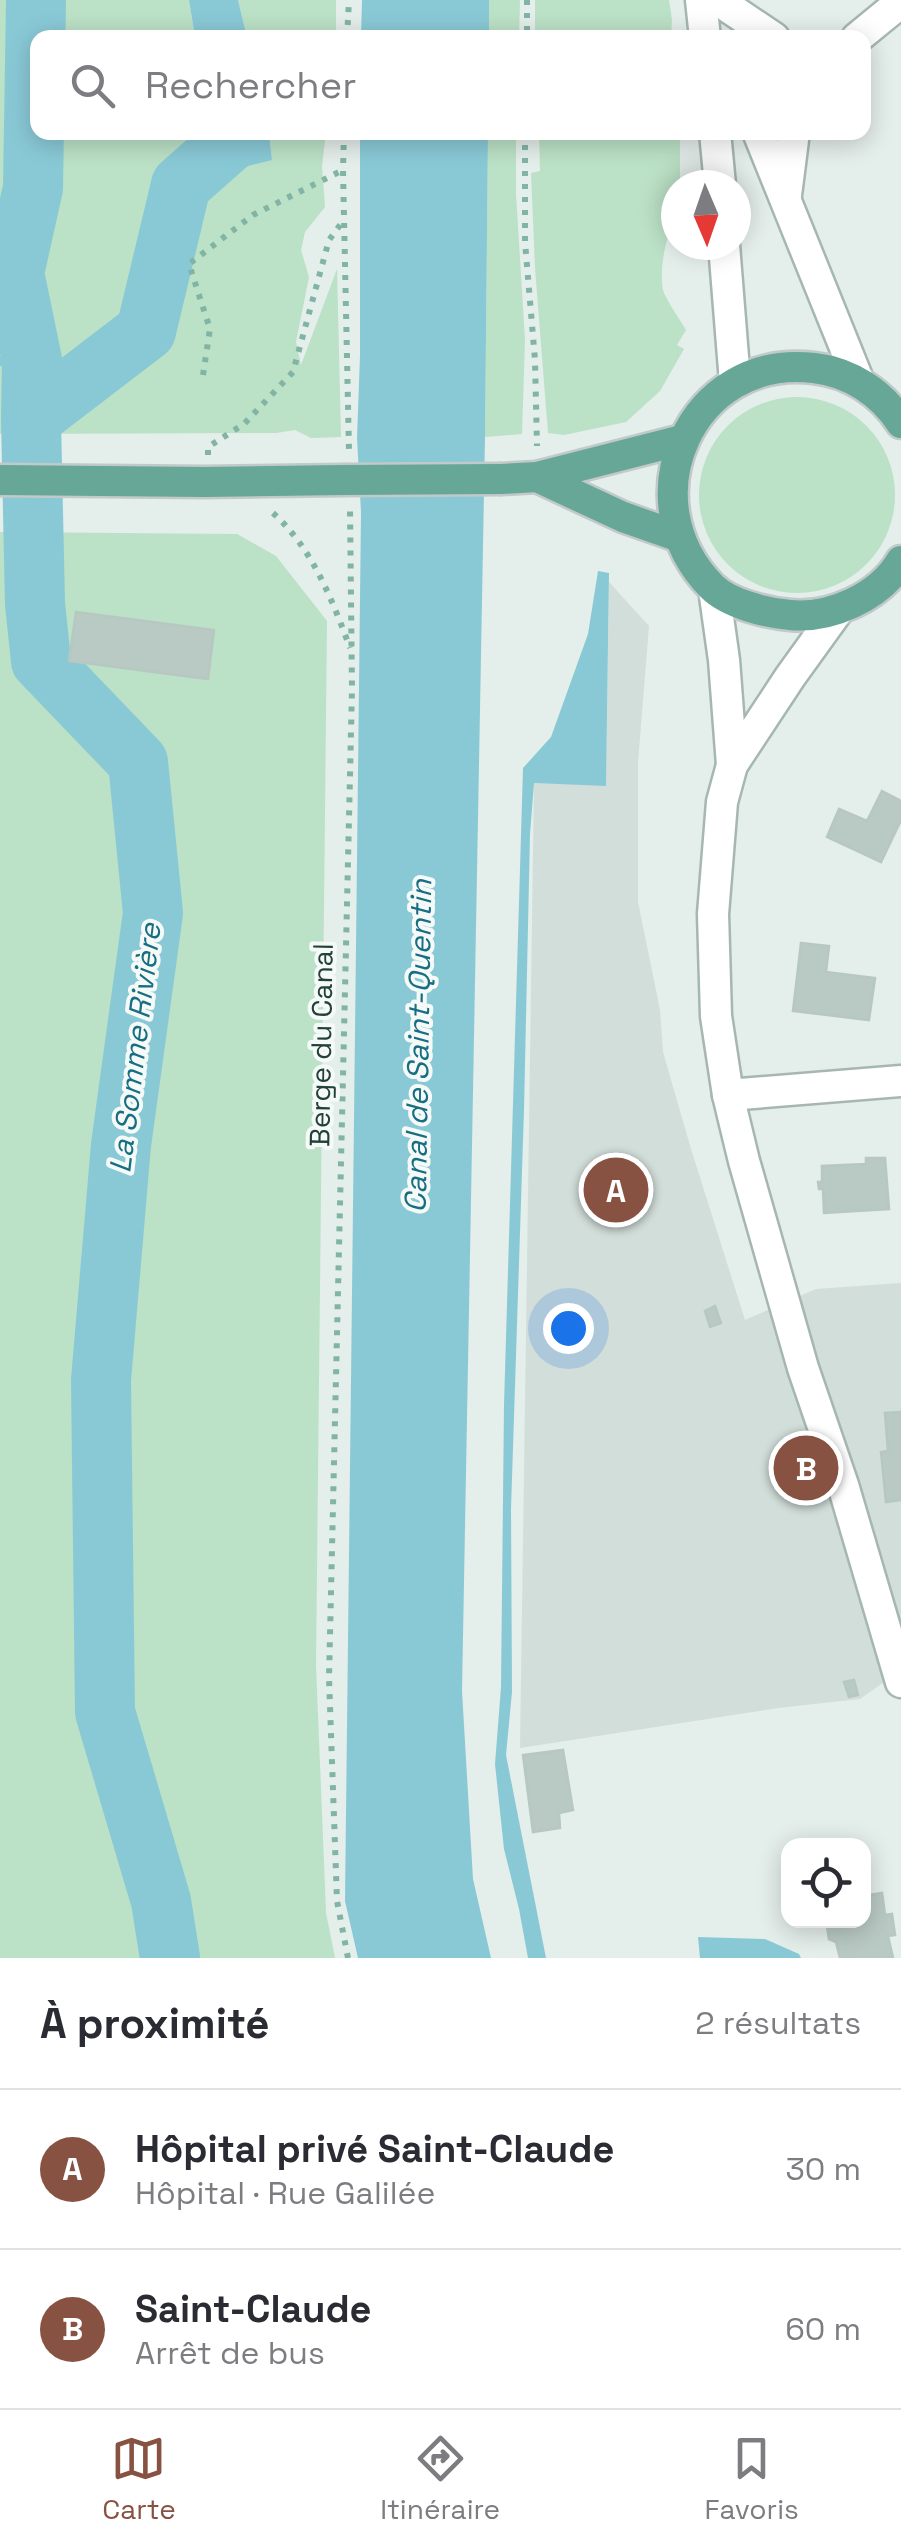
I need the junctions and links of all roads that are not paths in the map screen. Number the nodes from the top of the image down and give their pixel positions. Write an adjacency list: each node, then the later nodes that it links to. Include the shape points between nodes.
1 (719, 2): 3 (street); 4 (street); 5 (street)
2 (901, 2): 6 (street)
3 (708, 30)
4 (731, 30)
5 (762, 30)
6 (867, 30)
7 (716, 140): 11 (street)
8 (731, 140): 12 (street)
9 (761, 140): 13 (street)
10 (793, 140): 13 (street)
11 (719, 170)
12 (722, 170)
13 (785, 198): 16 (street)
14 (725, 260): 15 (street)
15 (735, 382): 16 (main road, via 797,366); 18 (main road, via 704,407)
16 (859, 382): 17 (main road, via 891,406)
17 (901, 423)
18 (682, 440): 19 (main road); 21 (main road, via 672,504)
19 (537, 477): 20 (main road, bridge); 21 (main road)
20 (0, 480)
21 (680, 537): 23 (main road)
22 (900, 565): 24 (main road)
23 (714, 589): 24 (main road, via 766,613 803,616); 25 (street)
24 (839, 609): 25 (street)
25 (732, 765): 27 (street, via 722,802 713,914 716,1016)
26 (901, 1081): 27 (street)
27 (728, 1096): 28 (street)
28 (901, 1682)

